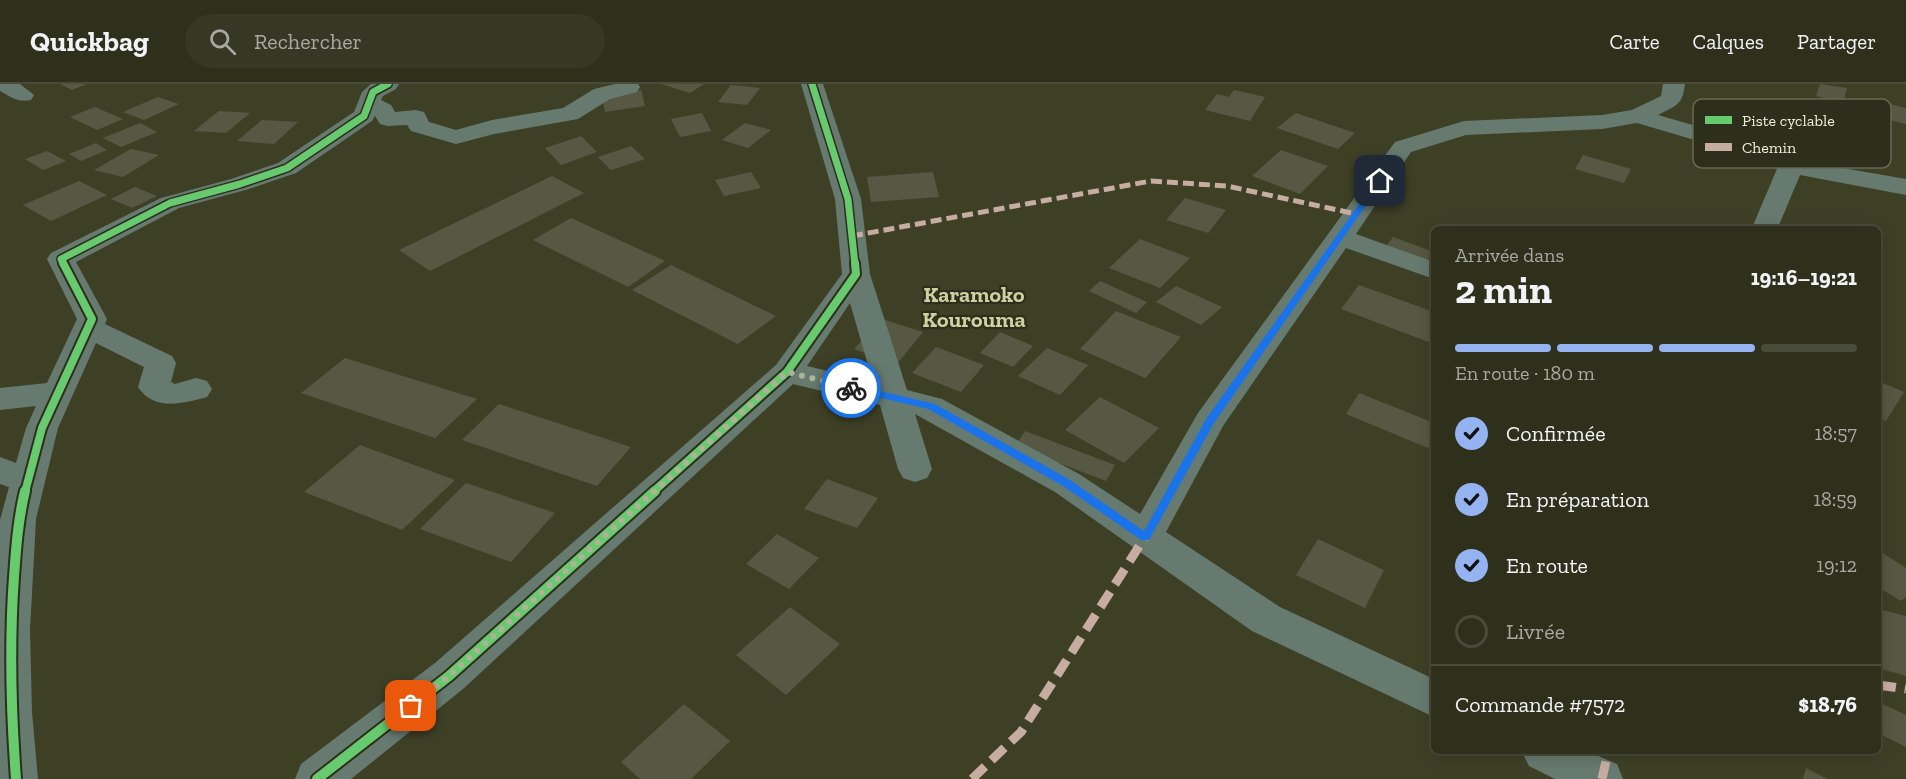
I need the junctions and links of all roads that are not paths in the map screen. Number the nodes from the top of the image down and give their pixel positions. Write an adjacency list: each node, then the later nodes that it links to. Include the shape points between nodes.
1 (4, 84): 6 (street)
2 (812, 84): 15 (street, via 848,199)
3 (1674, 84): 7 (street, via 1672,99)
4 (629, 87): 5 (street, via 602,94 570,114 456,137 419,126 416,117 388,119)
5 (379, 94): 16 (street, via 364,116 287,168 170,203 62,259 92,319)
6 (24, 95)
7 (1638, 116): 8 (street); 13 (street, via 1602,122 1464,128 1403,147)
8 (1693, 132)
9 (1790, 168): 12 (street)
10 (1802, 168): 11 (street)
11 (1906, 187)
12 (1766, 226)
13 (1340, 237): 14 (street); 24 (street, via 1210,421)
14 (1431, 270)
15 (856, 274): 17 (street); 20 (street)
16 (87, 327): 18 (street, via 161,363 154,387 172,395); 19 (street)
17 (787, 372): 20 (street); 28 (street, via 449,676)
18 (195, 389)
19 (56, 393): 21 (street); 23 (street, via 42,428)
20 (894, 398): 22 (street); 24 (street, via 931,407 1067,483)
21 (0, 399)
22 (915, 469)
23 (14, 476): 27 (street, via 18,519 10,630)
24 (1145, 537): 25 (street, via 1266,619)
25 (1431, 698)
26 (1548, 754): 29 (street)
27 (16, 779)
28 (317, 779)
29 (1601, 779)

